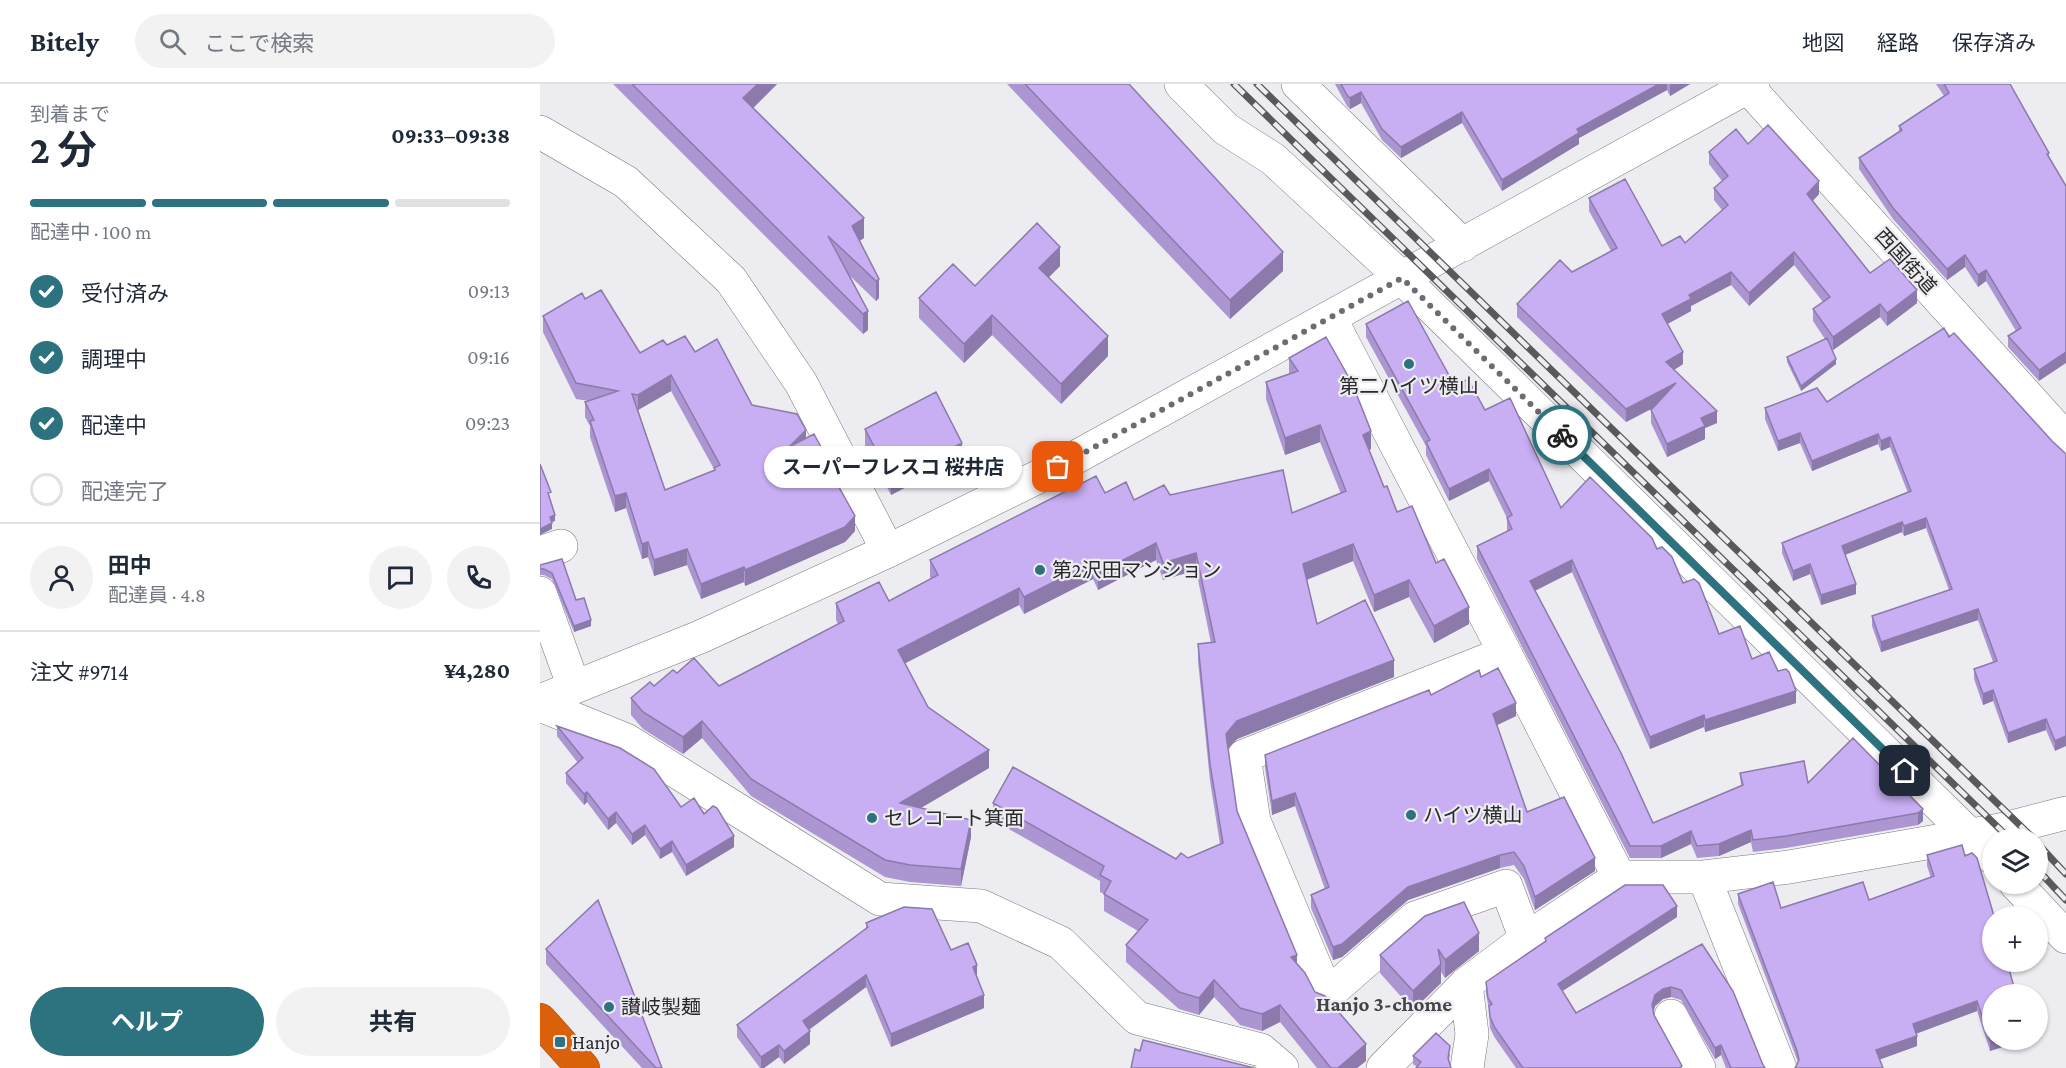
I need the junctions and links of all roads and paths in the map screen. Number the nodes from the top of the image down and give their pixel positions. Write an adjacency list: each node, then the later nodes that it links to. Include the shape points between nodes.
1 (1181, 84): 6 (street, via 1226,129 1273,159)
2 (1298, 84): 5 (street)
3 (1749, 85): 5 (street); 8 (street, 西国街道)
4 (540, 132): 9 (street, via 626,182 731,280 801,383)
5 (1463, 245): 6 (street)
6 (1402, 278): 7 (street); 16 (street)
7 (1329, 318): 9 (street, via 1058,467); 11 (street)
8 (2066, 439)
9 (888, 551): 12 (street, via 699,637)
10 (540, 593): 12 (street)
11 (1505, 653): 17 (street); 21 (street, via 1244,756 1254,821 1327,995 1415,918 1506,886)
12 (574, 687): 13 (street)
13 (540, 703): 26 (street, via 626,740 880,899 981,906 1061,943 1137,1018 1261,1050)
14 (2066, 813): 15 (street)
15 (2028, 828)
16 (1982, 846): 18 (street)
17 (1619, 877): 18 (street); 21 (street)
18 (1704, 877): 30 (street)
19 (2025, 894): 20 (street)
20 (2066, 937)
21 (1526, 939): 22 (street)
22 (1466, 984): 27 (street); 28 (street, via 1472,1034)
23 (1671, 1016): 29 (street)
24 (540, 1020): 25 (highway)
25 (583, 1068)
26 (1282, 1068)
27 (1383, 1068)
28 (1467, 1068)
29 (1699, 1068)
30 (1780, 1068)

